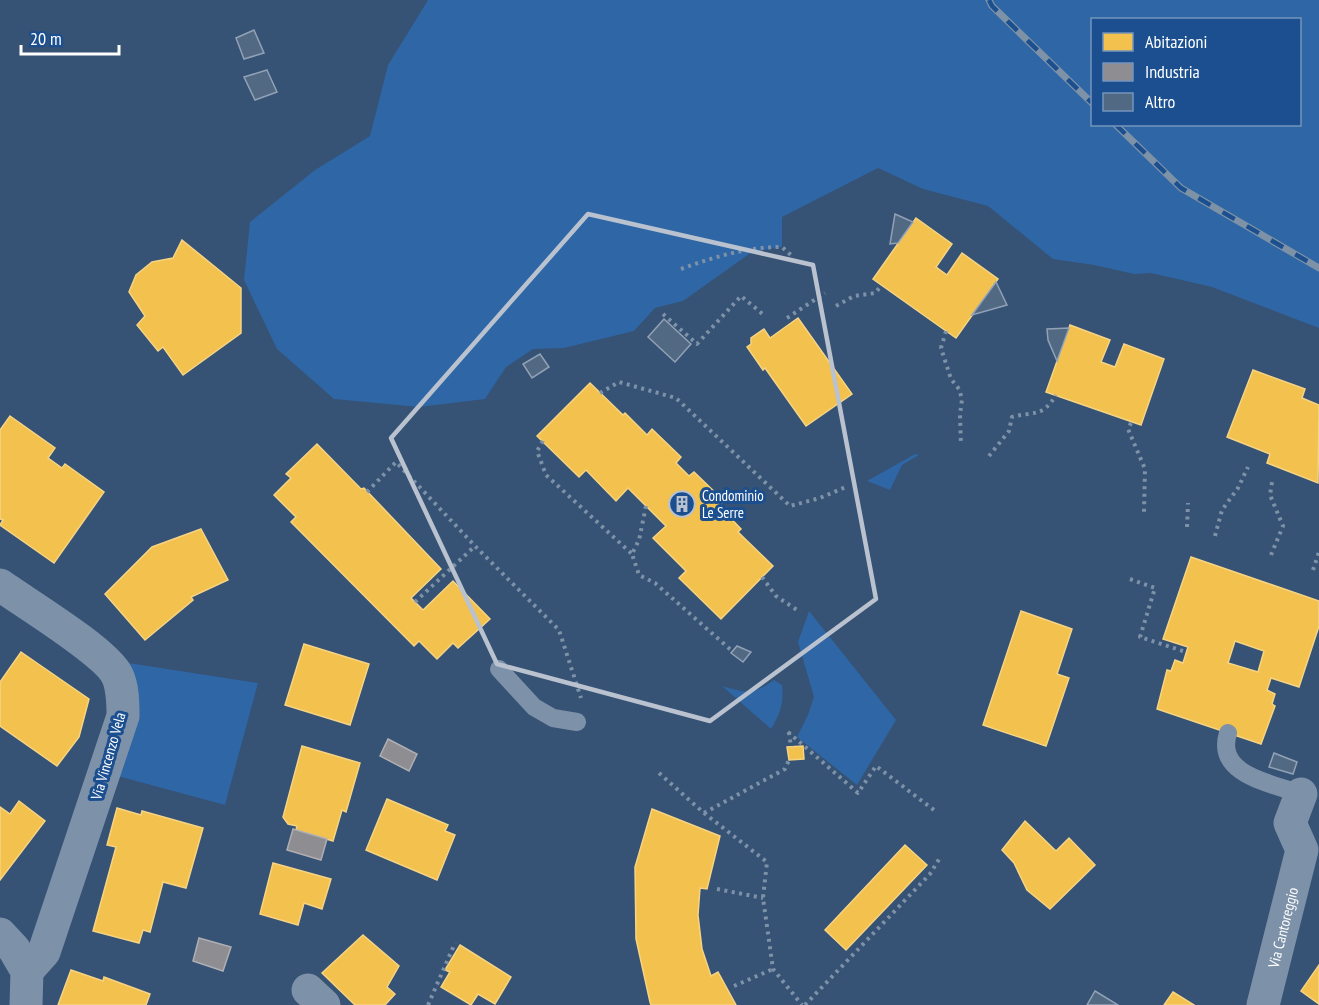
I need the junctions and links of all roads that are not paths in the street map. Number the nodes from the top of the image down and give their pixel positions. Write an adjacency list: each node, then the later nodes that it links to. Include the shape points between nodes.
1 (0, 585): 8 (street, Via Vincenzo Vela, via 108,663 118,675 123,696 123,716 44,952)
2 (499, 669): 3 (lane, via 534,707 553,718)
3 (577, 722)
4 (1228, 732): 5 (lane, via 1224,743 1227,758 1235,768)
5 (1301, 794): 6 (street, Via Cantoreggio, via 1290,822)
6 (1311, 853): 10 (street, Via Cantoreggio)
7 (0, 934): 8 (street)
8 (27, 971): 9 (street)
9 (26, 1005)
10 (1263, 1005)

